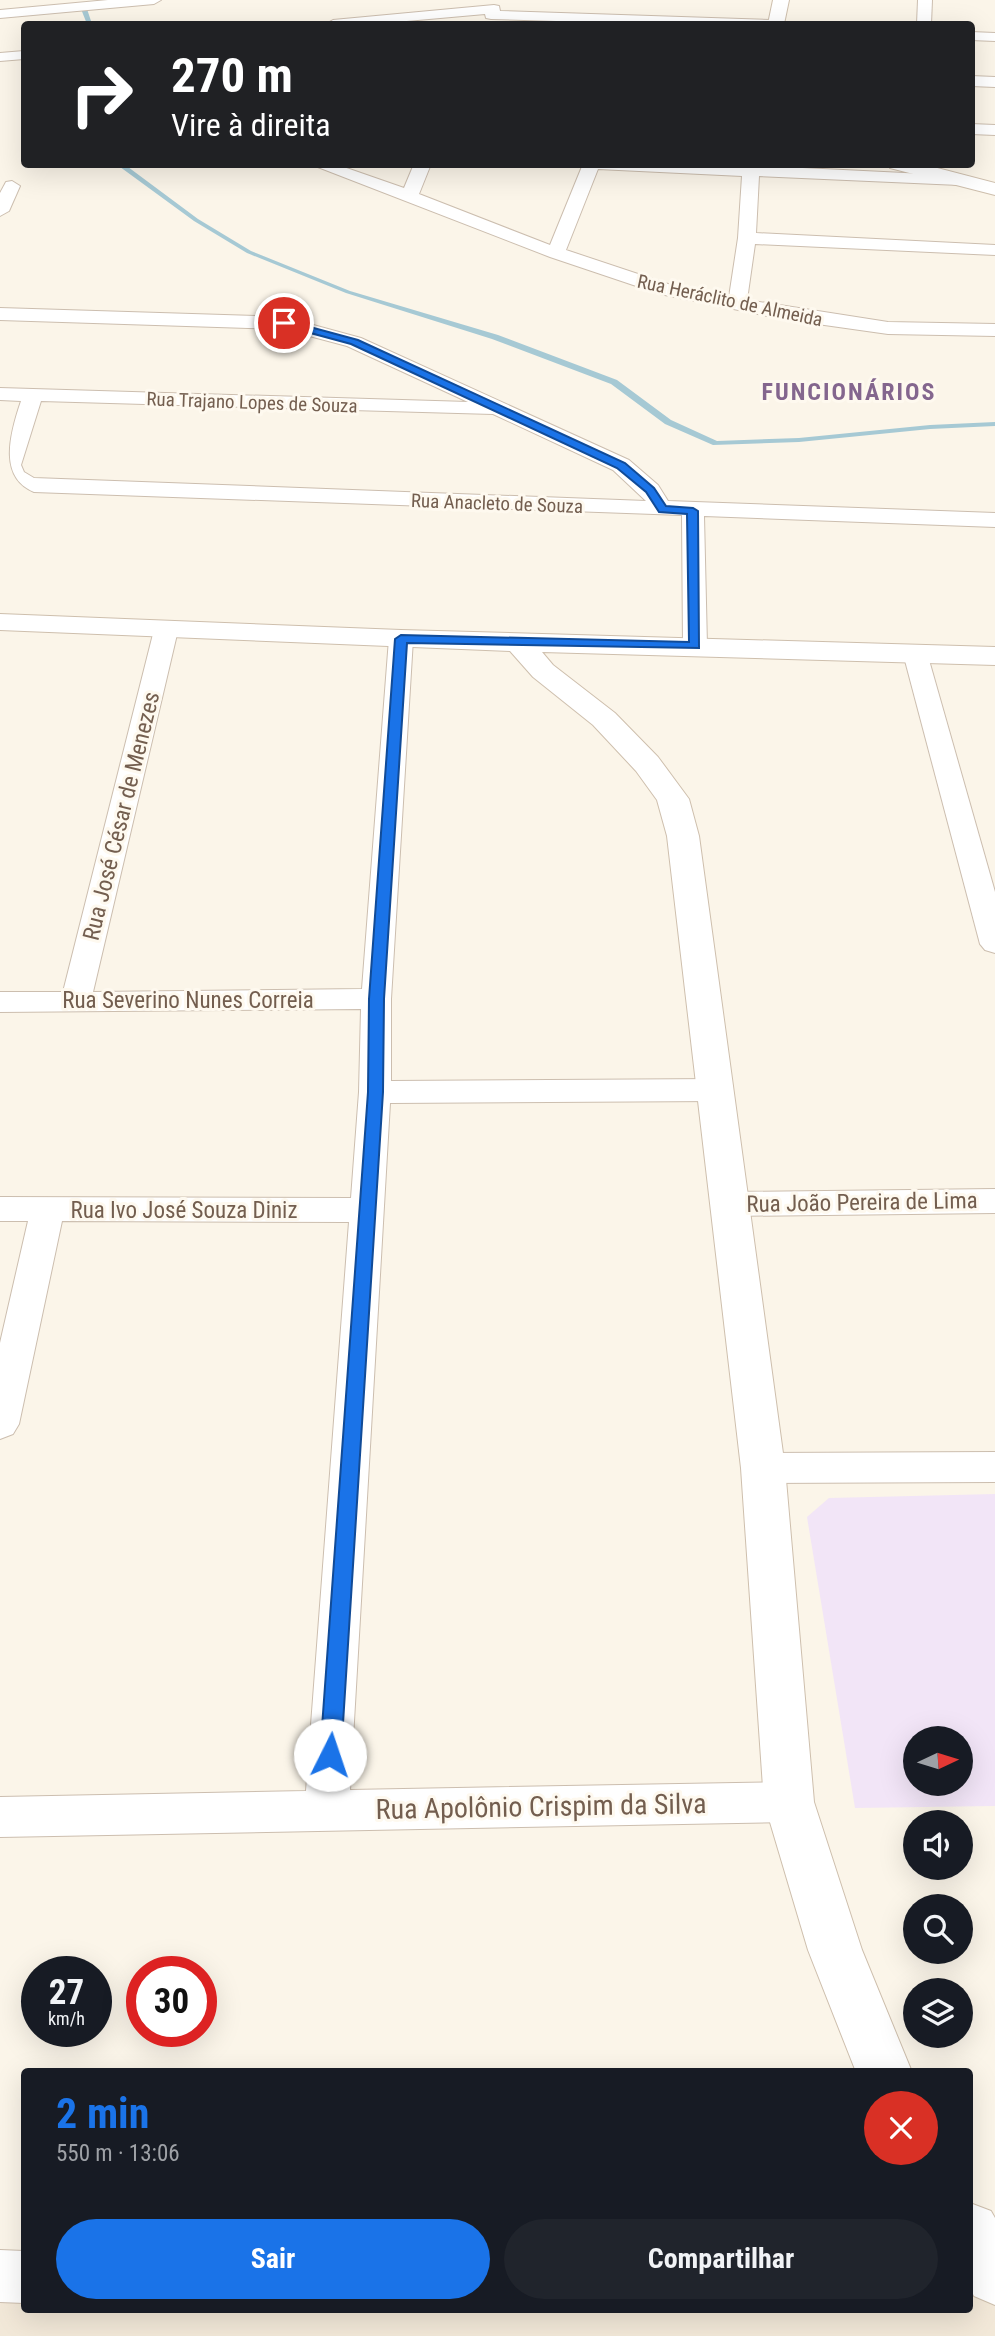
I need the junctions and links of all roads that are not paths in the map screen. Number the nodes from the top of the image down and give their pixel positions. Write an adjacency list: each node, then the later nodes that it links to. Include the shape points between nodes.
1 (154, 0): 6 (street)
2 (780, 0): 9 (street)
3 (925, 0): 10 (street)
4 (460, 6): 5 (street); 7 (street)
5 (493, 12): 8 (street)
6 (0, 14)
7 (354, 21)
8 (701, 21)
9 (776, 21)
10 (924, 21)
11 (975, 36): 12 (street)
12 (995, 37)
13 (21, 55): 14 (street)
14 (0, 57)
15 (975, 81): 16 (street)
16 (995, 82)
17 (975, 129): 18 (street)
18 (995, 130)
19 (328, 168): 28 (street, Rua Heráclito de Almeida)
20 (421, 168): 28 (street)
21 (590, 168): 32 (street)
22 (683, 168): 24 (street)
23 (914, 168): 25 (street)
24 (751, 171): 25 (street); 30 (street)
25 (959, 180): 27 (street)
26 (12, 186): 29 (street)
27 (995, 189)
28 (409, 196): 32 (street, Rua Heráclito de Almeida)
29 (0, 211)
30 (747, 238): 31 (street); 33 (street)
31 (995, 250)
32 (556, 253): 33 (street, Rua Heráclito de Almeida, via 667,290)
33 (737, 305): 35 (street, Rua Heráclito de Almeida, via 888,328)
34 (0, 314): 38 (street, via 284,323 354,342)
35 (995, 330)
36 (0, 394): 37 (street, Rua Trajano Lopes de Souza)
37 (33, 395): 38 (street, Rua Trajano Lopes de Souza); 39 (street, Rua Anacleto de Souza, via 10,465 20,482)
38 (504, 409): 39 (street, via 621,465 650,490)
39 (662, 509): 40 (street, Rua Anacleto de Souza)
40 (693, 511): 41 (street, Rua Anacleto de Souza); 46 (street)
41 (995, 520)
42 (0, 622): 43 (street)
43 (166, 630): 44 (street); 51 (street, Rua José César de Menezes)
44 (401, 639): 45 (street); 50 (street)
45 (518, 642): 46 (street); 53 (street, via 543,671 604,719 673,799 683,836)
46 (695, 646): 47 (street)
47 (915, 653): 48 (street); 49 (street)
48 (995, 656)
49 (995, 944)
50 (376, 999): 51 (street, Rua Severino Nunes Correia); 54 (street)
51 (76, 1001): 52 (street, Rua Severino Nunes Correia)
52 (0, 1002)
53 (717, 1090): 54 (street); 56 (street)
54 (375, 1092): 59 (street)
55 (995, 1201): 56 (street, Rua João Pereira de Lima)
56 (729, 1204): 62 (street)
57 (0, 1209): 58 (street, Rua Ivo José Souza Diniz)
58 (48, 1209): 59 (street, Rua Ivo José Souza Diniz); 60 (street)
59 (367, 1210): 64 (street)
60 (0, 1424)
61 (995, 1467): 62 (street)
62 (763, 1468): 63 (street)
63 (789, 1802): 64 (street, Rua Apolônio Crispim da Silva); 66 (street, via 835,1950)
64 (327, 1810): 65 (street, Rua Apolônio Crispim da Silva)
65 (0, 1817)
66 (882, 2068)
67 (0, 2276): 68 (street)
68 (21, 2277)

